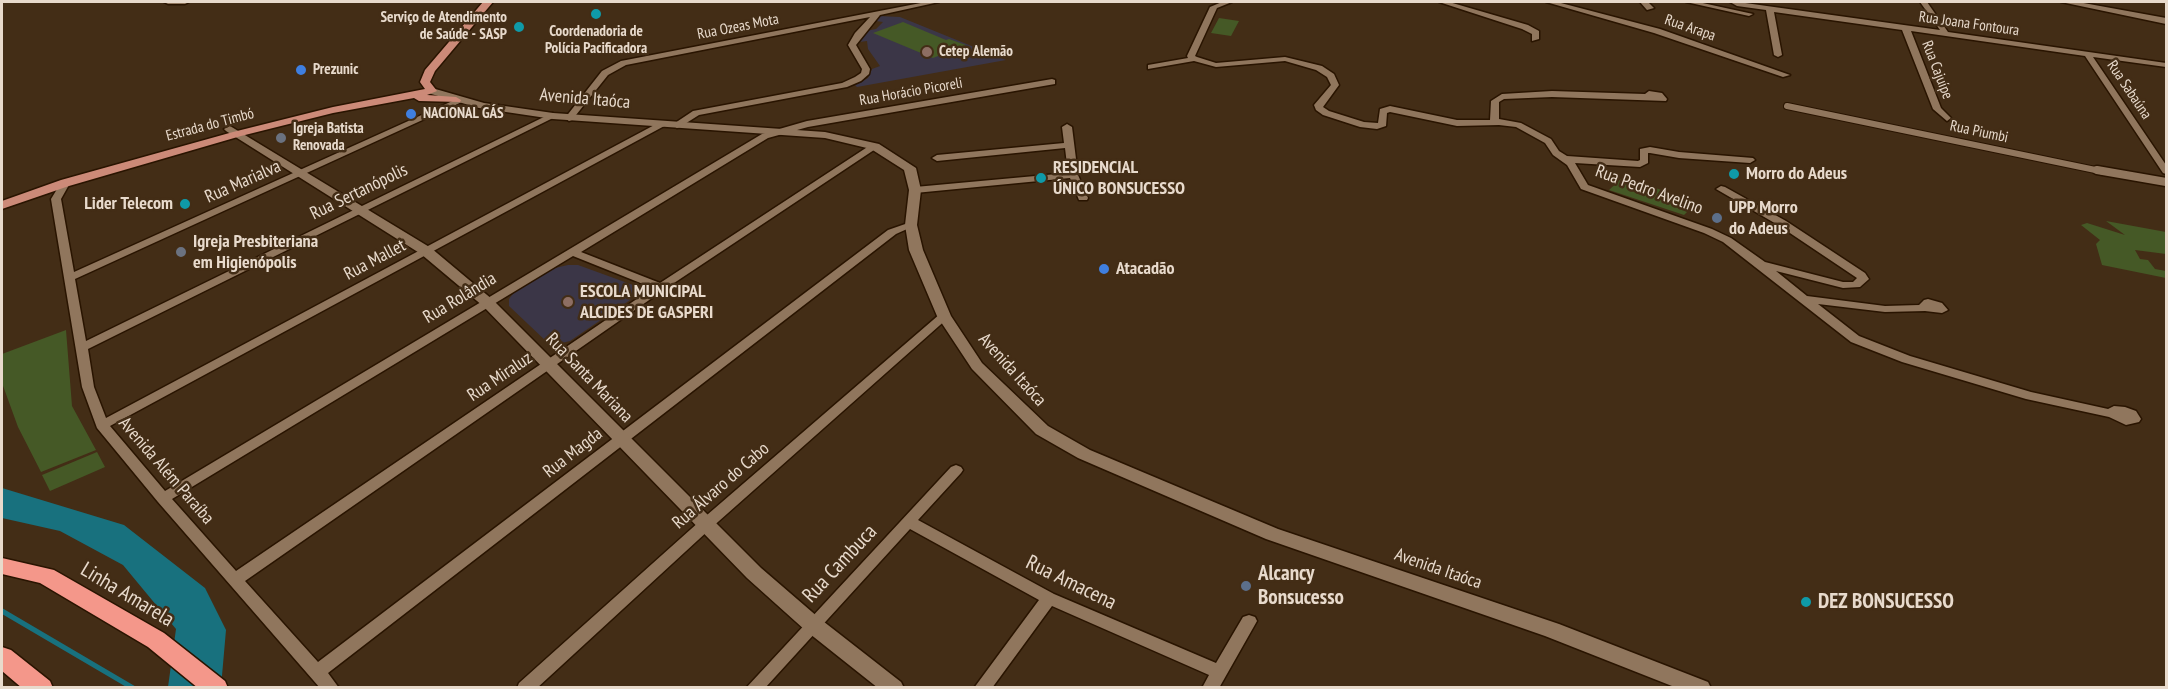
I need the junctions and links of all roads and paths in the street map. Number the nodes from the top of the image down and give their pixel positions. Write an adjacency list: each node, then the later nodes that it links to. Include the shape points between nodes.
1 (168, 2): 2 (street)
2 (185, 2)
3 (488, 2): 25 (main road)
4 (935, 2): 14 (street, Rua Ozeas Mota)
5 (1228, 2): 22 (street, via 1214,7 1191,56)
6 (1443, 2): 19 (street, via 1525,27 1536,33)
7 (1550, 2): 26 (street, Rua Arapa, via 1657,31)
8 (1644, 2): 13 (street)
9 (1690, 2): 15 (street, via 1735,12)
10 (1734, 2): 15 (street, Rua Joana Fontoura)
11 (1924, 2): 18 (street)
12 (2066, 2): 16 (main road)
13 (1650, 8)
14 (878, 13): 33 (street, Rua Ozeas Mota, via 624,63 605,73); 36 (street, Rua Mallet, via 852,45 866,69 858,79 696,113)
15 (1771, 13): 17 (street, Rua Joana Fontoura); 21 (street)
16 (2166, 21)
17 (1906, 29): 18 (street, Rua Joana Fontoura); 34 (street, Rua Cajuípe, via 1937,109)
18 (1946, 34): 20 (street, Rua Joana Fontoura)
19 (1535, 39)
20 (2088, 54): 23 (street, Rua Joana Fontoura); 45 (street, Rua Sabaúna)
21 (1778, 55)
22 (1194, 59): 24 (street); 35 (street, Rua Pedro Avelino, via 1216,65 1285,60 1319,68 1331,76 1335,85 1319,108 1364,125 1383,124 1383,111 1390,109 1458,123)
23 (2166, 65)
24 (1151, 67)
25 (430, 70): 28 (main road, via 425,82); 29 (main road)
26 (1786, 75)
27 (1052, 82): 39 (street, Rua Horácio Picoreli)
28 (429, 88): 29 (main road, Estrada do Timbó); 31 (main road, Avenida Itaóca)
29 (396, 95): 31 (main road); 38 (main road, Estrada do Timbó)
30 (1648, 98): 35 (street, via 1552,94 1502,98 1495,101)
31 (458, 100): 33 (main road, Avenida Itaóca); 46 (street, Rua Marialva)
32 (1787, 106): 48 (street, Rua Piumbi)
33 (561, 117): 36 (main road, Avenida Itaóca); 55 (street, Rua Sertanópolis)
34 (1947, 118)
35 (1494, 122): 43 (street, Rua Pedro Avelino, via 1529,130 1548,141)
36 (670, 125): 39 (main road, Avenida Itaóca); 57 (street, Rua Mallet)
37 (1067, 127): 40 (street)
38 (234, 131): 46 (main road, Rua Santa Mariana); 50 (main road, Estrada do Timbó); 50 (main road, Estrada do Timbó)
39 (776, 131): 41 (main road, Avenida Itaóca); 58 (street, Rua Rolândia)
40 (1069, 145): 42 (street); 47 (street)
41 (875, 146): 51 (main road, Avenida Itaóca, via 910,168); 61 (street, Rua Miraluz)
42 (938, 158)
43 (1565, 159): 44 (street, via 1640,164 1645,160 1643,151 1650,150); 59 (street, Rua Pedro Avelino, via 1584,187 1717,235)
44 (1750, 160)
45 (2166, 171)
46 (301, 174): 55 (main road, Rua Santa Mariana); 60 (street, Rua Marialva)
47 (1073, 175): 51 (street); 53 (street)
48 (2166, 182)
49 (1721, 189): 59 (street, via 1775,219 1863,279 1856,285 1843,285)
50 (50, 190): 52 (main road, Estrada do Timbó); 54 (main road, Estrada do Timbó); 60 (street, Avenida Além Paraíba)
51 (915, 190): 56 (main road, Avenida Itaóca)
52 (2, 196)
53 (1083, 198)
54 (2, 205)
55 (359, 210): 57 (main road, Rua Santa Mariana); 66 (street, Rua Sertanópolis)
56 (911, 225): 65 (main road, Avenida Itaóca, via 922,267); 70 (street, Rua Magda, via 891,232)
57 (426, 251): 63 (main road, Rua Santa Mariana); 69 (street, Rua Mallet)
58 (572, 252): 61 (street); 63 (street, Rua Rolândia)
59 (1759, 263): 62 (street, Rua Pedro Avelino)
60 (71, 277): 66 (street, Avenida Além Paraíba)
61 (661, 287): 67 (street, Rua Miraluz)
62 (1805, 299): 64 (street, via 1885,309); 68 (street, Rua Pedro Avelino, via 1850,336 1897,356 2005,389)
63 (488, 303): 67 (main road, Rua Santa Mariana); 72 (street, Rua Rolândia)
64 (1927, 308)
65 (944, 316): 74 (street, Rua Álvaro do Cabo); 93 (main road, Avenida Itaóca, via 978,366 1022,412 1042,430 1084,454 1272,534 1531,622)
66 (83, 346): 69 (street, Avenida Além Paraíba, via 88,387)
67 (549, 366): 70 (main road, Rua Santa Mariana); 78 (street, Rua Miraluz)
68 (2113, 414)
69 (102, 425): 72 (street, Avenida Além Paraíba)
70 (620, 439): 74 (main road, Rua Santa Mariana); 83 (street, Rua Magda)
71 (956, 470): 73 (street, Rua Cambuca)
72 (163, 498): 78 (street, Avenida Além Paraíba)
73 (909, 522): 79 (street, Rua Amacena); 81 (street, Rua Cambuca)
74 (705, 525): 81 (main road, Rua Santa Mariana); 88 (street, Rua Álvaro do Cabo)
75 (2, 553): 77 (highway)
76 (2, 566): 77 (highway, Linha Amarela)
77 (46, 576): 86 (highway, Linha Amarela, via 156,640)
78 (236, 579): 83 (street, Avenida Além Paraíba)
79 (1049, 598): 84 (street, Rua Amacena); 91 (street)
80 (1249, 621): 84 (street)
81 (812, 624): 89 (street, Rua Cambuca); 90 (main road, Rua Santa Mariana)
82 (2, 657): 85 (highway)
83 (317, 672): 87 (street, Avenida Além Paraíba)
84 (1219, 672): 92 (street)
85 (41, 687)
86 (216, 687)
87 (331, 687)
88 (525, 687)
89 (754, 687)
90 (894, 687)
91 (982, 687)
92 (1210, 687)
93 (1701, 687)

